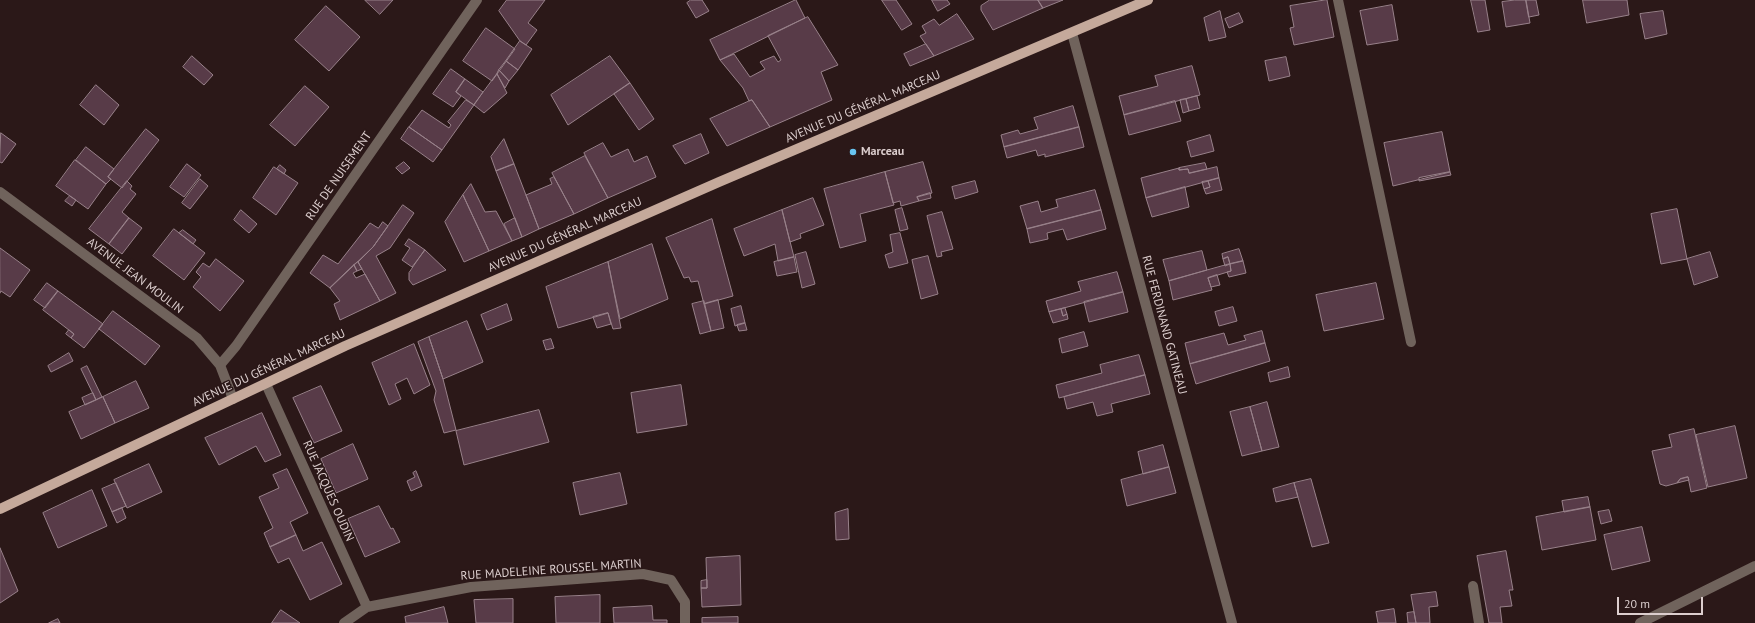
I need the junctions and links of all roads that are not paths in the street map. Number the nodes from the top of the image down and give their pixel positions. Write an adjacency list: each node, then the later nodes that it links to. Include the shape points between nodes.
1 (477, 0): 7 (street, RUE DE NUISEMENT, via 236,346)
2 (1148, 0): 4 (main road, AVENUE DU GÉNÉRAL MARCEAU)
3 (1338, 0): 6 (street)
4 (1072, 33): 8 (main road, AVENUE DU GÉNÉRAL MARCEAU, via 537,261); 16 (street, RUE FERDINAND GATINEAU)
5 (0, 192): 7 (street, AVENUE JEAN MOULIN, via 197,338)
6 (1412, 342)
7 (220, 365): 9 (street, AVENUE JEAN MOULIN)
8 (266, 384): 9 (main road, AVENUE DU GÉNÉRAL MARCEAU); 13 (street, RUE JACQUES OUDIN)
9 (233, 399): 10 (main road, AVENUE DU GÉNÉRAL MARCEAU)
10 (0, 509)
11 (1755, 566): 18 (street)
12 (1473, 586): 17 (street)
13 (367, 608): 14 (street, RUE MADELEINE ROUSSEL MARTIN); 15 (street, RUE MADELEINE ROUSSEL MARTIN, via 471,587 643,574 671,580 685,602)
14 (344, 623)
15 (686, 623)
16 (1232, 623)
17 (1479, 623)
18 (1640, 623)

